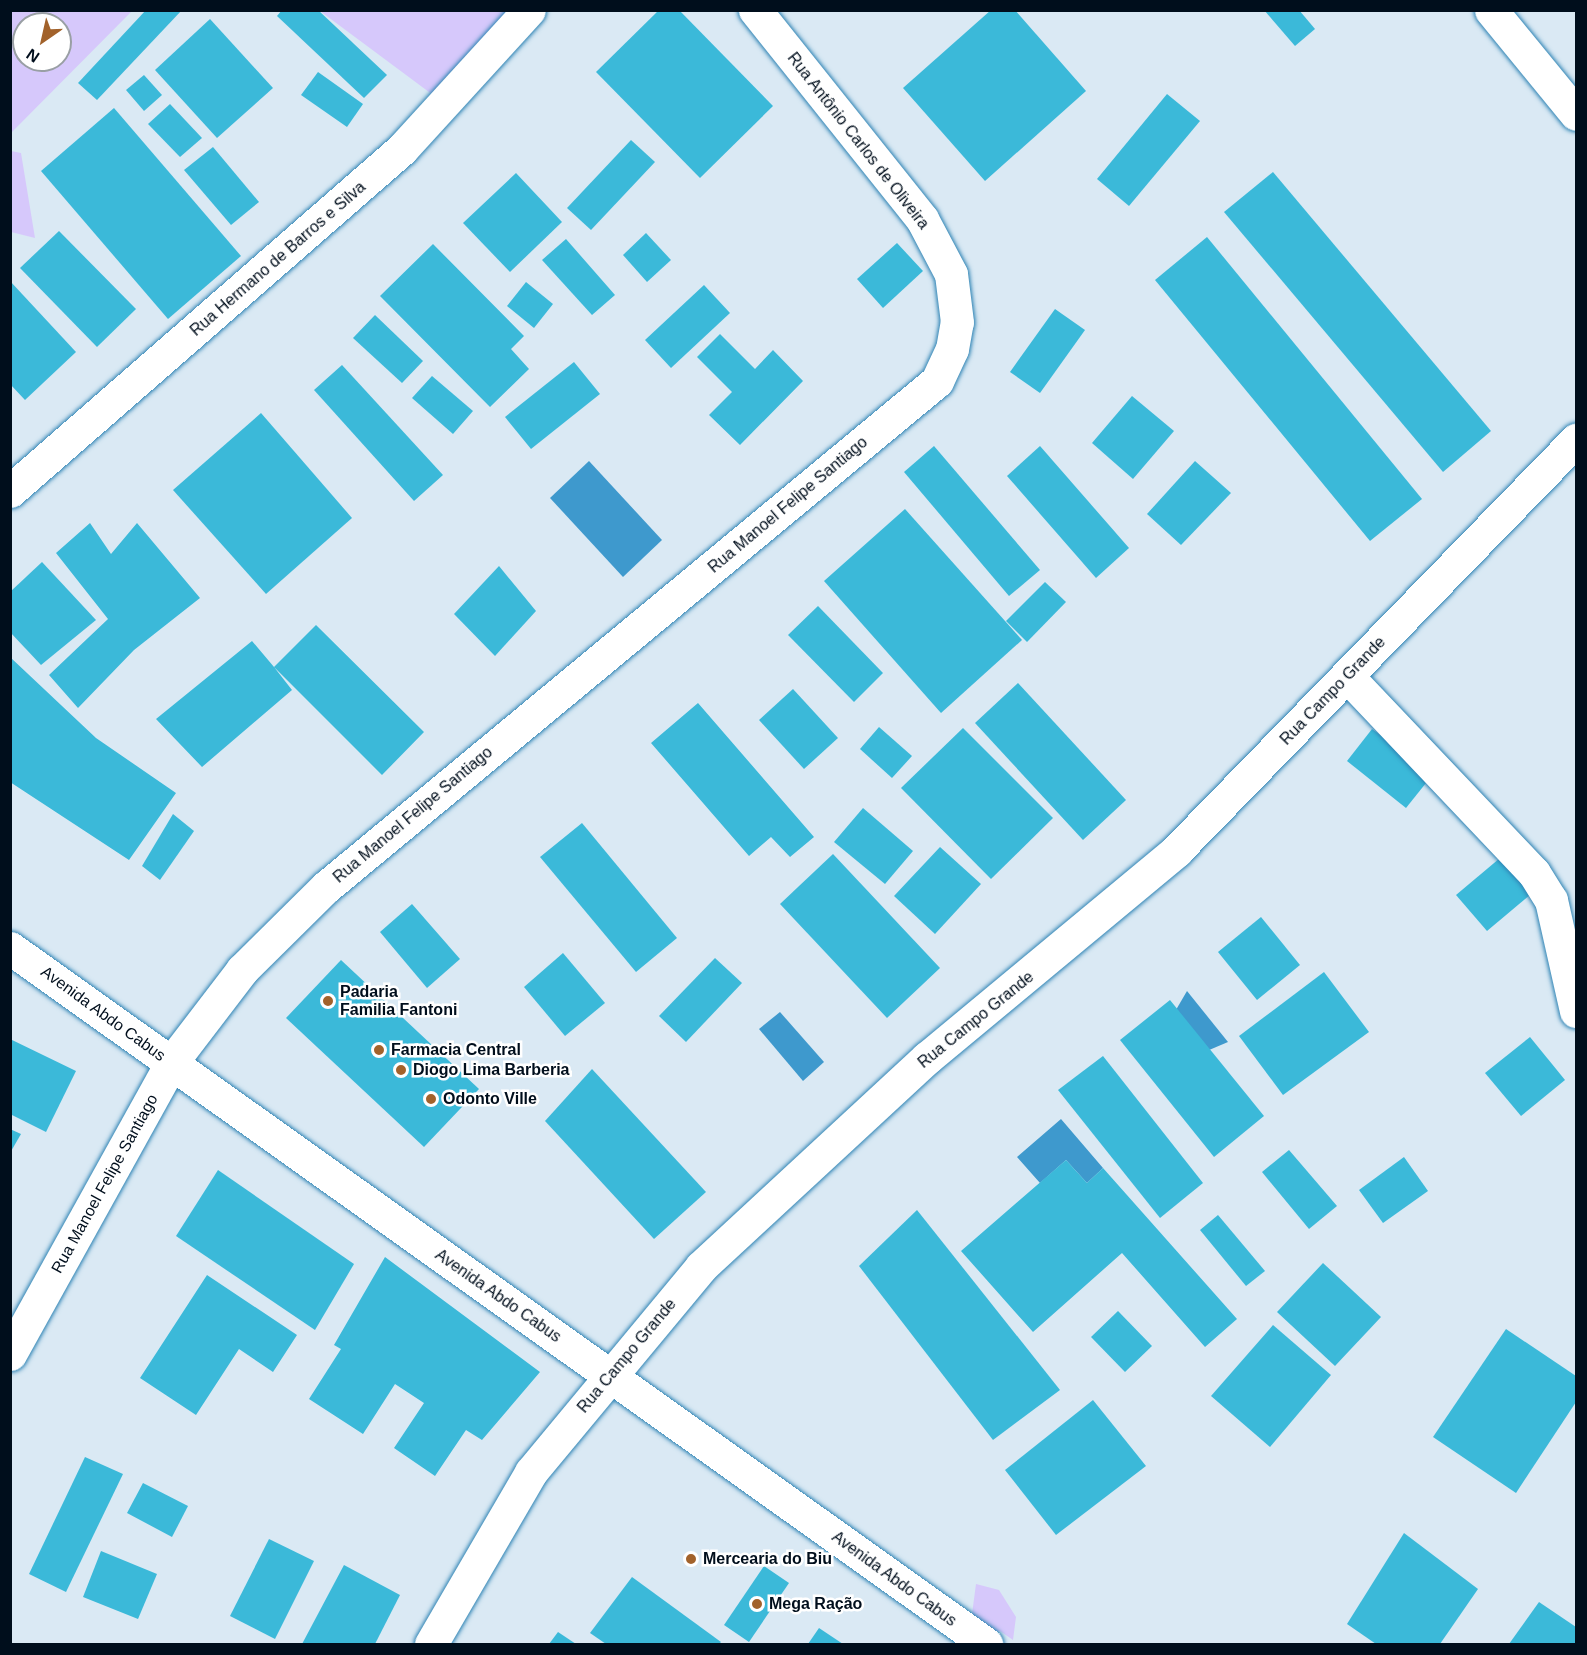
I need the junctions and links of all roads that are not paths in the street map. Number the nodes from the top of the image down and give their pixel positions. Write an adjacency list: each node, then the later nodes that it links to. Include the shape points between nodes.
1 (529, 10): 7 (street, Rua Hermano de Barros e Silva, via 353,195)
2 (755, 10): 5 (street, Rua Antônio Carlos de Oliveira, via 922,219 951,274 957,322 952,349)
3 (1491, 10): 4 (street)
4 (1576, 114)
5 (937, 381): 11 (street, Rua Manoel Felipe Santiago, via 326,887 242,970)
6 (1576, 440): 8 (street, Rua Campo Grande)
7 (10, 490)
8 (1348, 677): 10 (street, via 1534,873 1551,900); 13 (street, Rua Campo Grande, via 1176,851 927,1058 701,1267)
9 (10, 948): 11 (street, Avenida Abdo Cabus)
10 (1576, 1011)
11 (171, 1063): 12 (street, Rua Manoel Felipe Santiago); 13 (street, Avenida Abdo Cabus)
12 (10, 1354)
13 (610, 1376): 14 (street, Rua Campo Grande, via 531,1472); 15 (street, Avenida Abdo Cabus)
14 (431, 1644)
15 (986, 1644)

